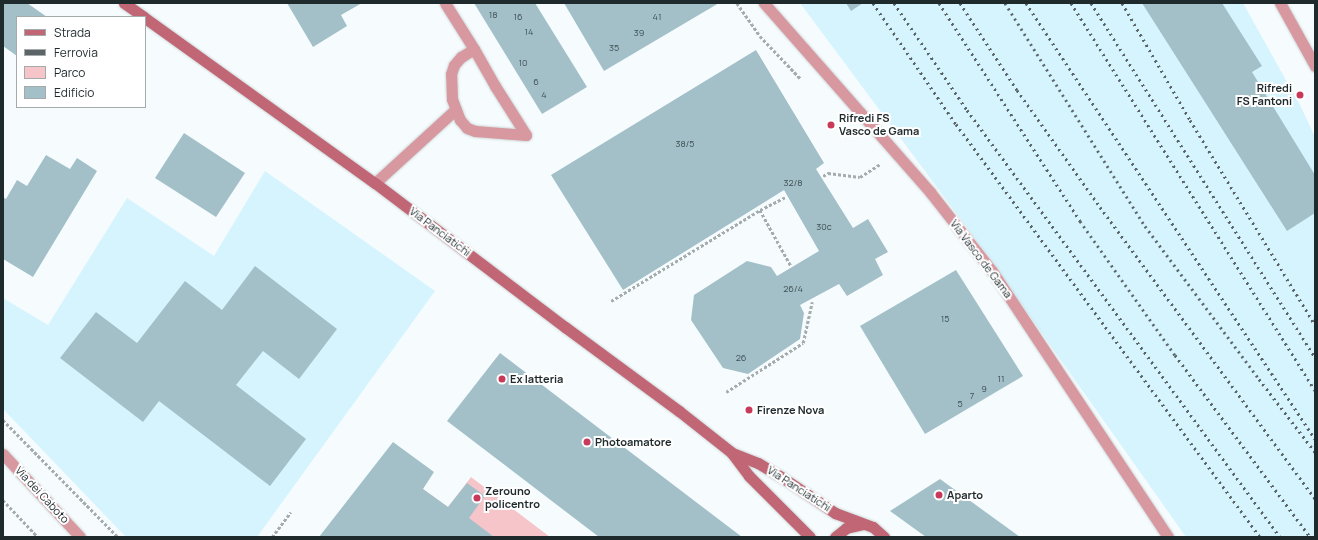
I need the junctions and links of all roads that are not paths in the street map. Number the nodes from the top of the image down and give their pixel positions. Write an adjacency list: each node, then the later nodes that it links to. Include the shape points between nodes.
1 (124, 3): 5 (main road, Via Panciatichi)
2 (445, 3): 7 (street)
3 (764, 3): 18 (street, Via Vasco de Gama, via 930,192 992,271)
4 (1280, 3): 8 (street)
5 (143, 16)
6 (146, 18): 10 (main road, Via Panciatichi)
7 (474, 49): 9 (street, via 461,57 451,74); 9 (street, via 526,135 475,131 467,128)
8 (1315, 66)
9 (455, 110): 10 (street)
10 (375, 183): 11 (main road, Via Panciatichi)
11 (732, 452): 13 (main road, Via Panciatichi, via 758,463 835,513); 15 (main road, Via Panciatichi, via 749,476)
12 (3, 454): 14 (street, Via dei Caboto)
13 (868, 524): 16 (main road, via 856,524); 17 (main road, Via Panciatichi)
14 (80, 537)
15 (810, 537)
16 (835, 537)
17 (884, 537)
18 (1168, 537)

